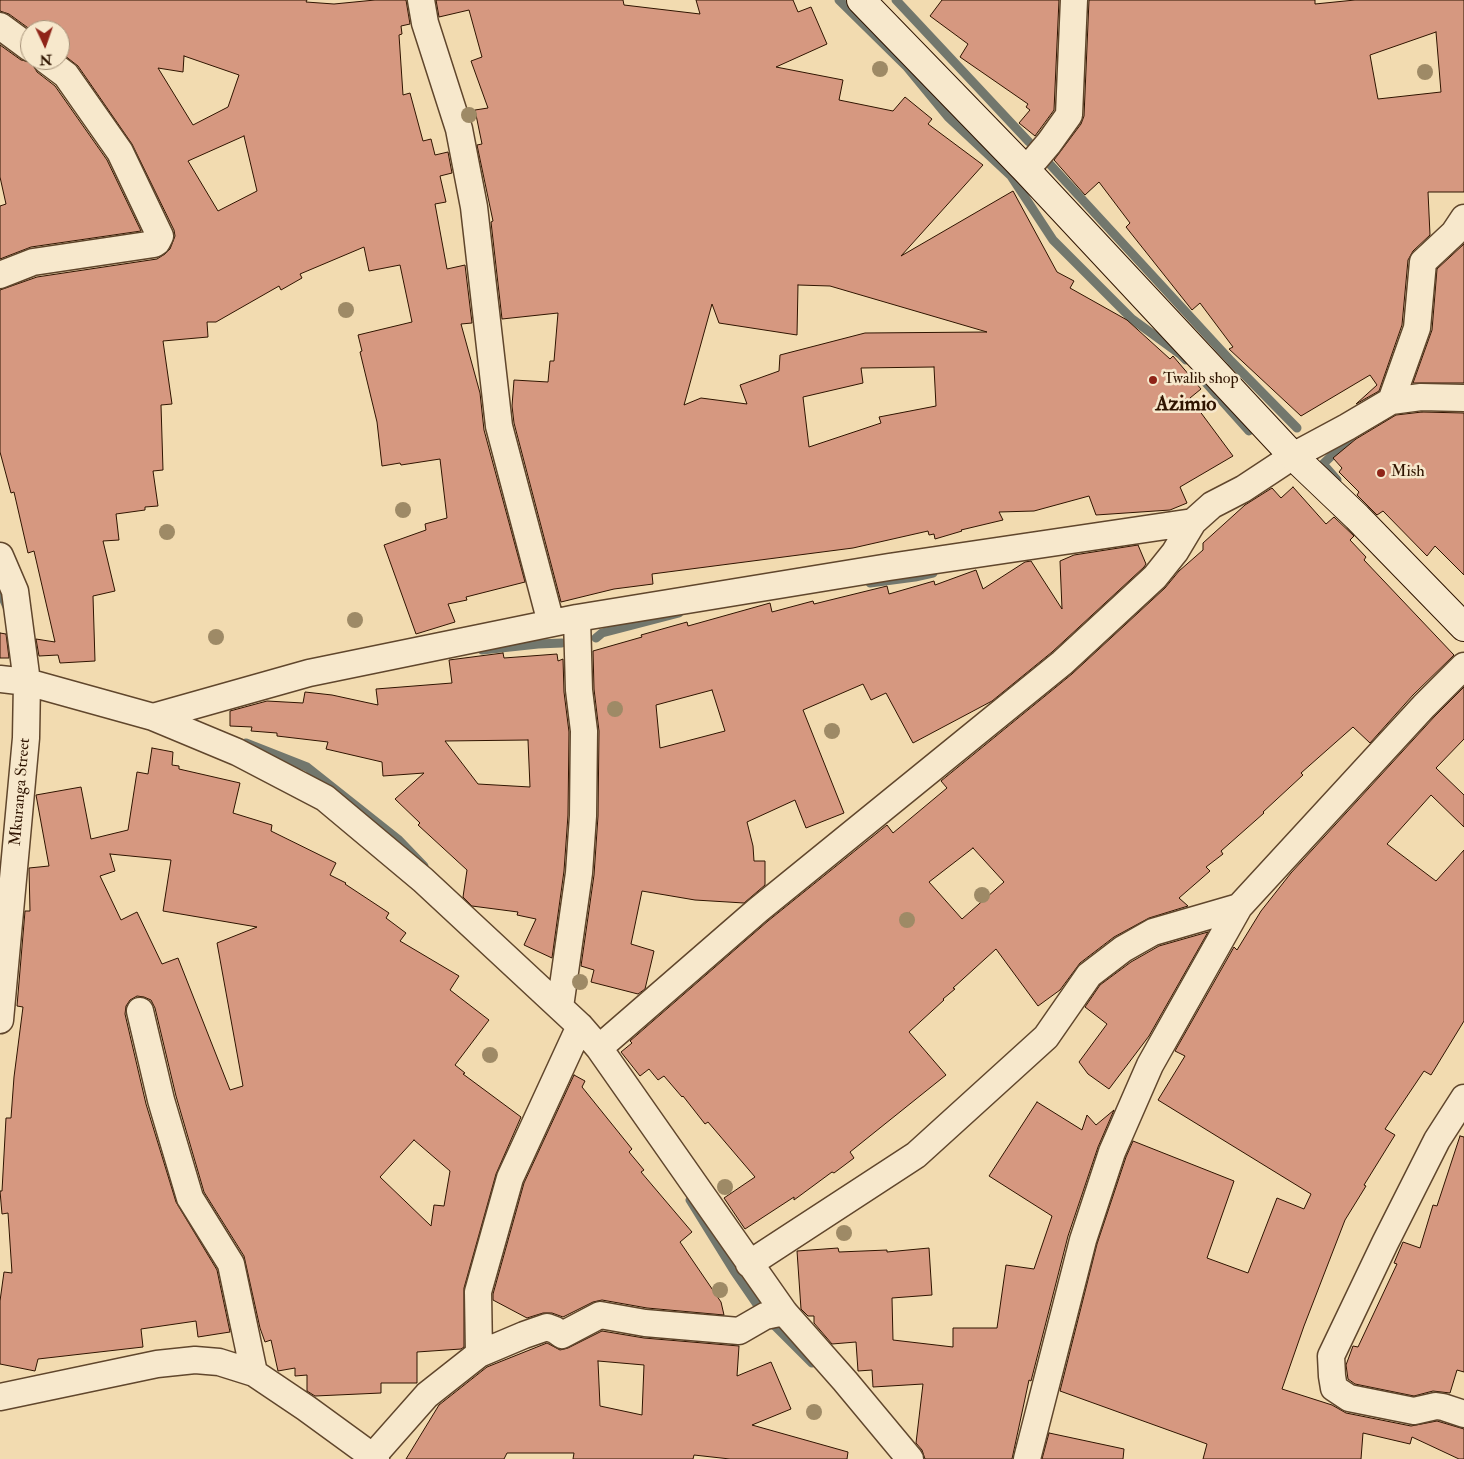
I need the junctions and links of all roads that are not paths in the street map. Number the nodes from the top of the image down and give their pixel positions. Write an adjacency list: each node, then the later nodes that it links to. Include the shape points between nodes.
1 (421, 0): 16 (street, via 425,23 459,129 474,207 499,426)
2 (861, 0): 7 (street)
3 (1074, 0): 7 (street, via 1069,115)
4 (0, 26): 5 (street)
5 (20, 41)
6 (59, 70): 9 (street, via 120,152 160,236 154,244 33,262)
7 (1026, 170): 12 (street)
8 (1464, 218): 11 (street, via 1454,233 1423,262 1417,328)
9 (0, 275)
10 (1464, 398): 11 (street)
11 (1391, 400): 12 (street)
12 (1293, 456): 13 (street, via 1212,505); 17 (street)
13 (1193, 522): 15 (street, via 889,566); 27 (street, via 1155,577 1062,663 758,910)
14 (0, 556): 20 (street, Mkuranga Street, via 15,591)
15 (577, 618): 16 (street); 23 (street, via 584,731 583,816 579,873)
16 (551, 624): 21 (street, via 309,673)
17 (1464, 627)
18 (1464, 666): 22 (street)
19 (0, 679): 20 (street)
20 (27, 682): 21 (street); 25 (street, Mkuranga Street, via 26,738)
21 (153, 717): 23 (street, via 237,752 325,798 423,880)
22 (1239, 907): 29 (street, via 1153,932 1122,948 1089,976 1046,1037 916,1155); 37 (street, via 1150,1065 1112,1152 1083,1240)
23 (560, 1007): 26 (street)
24 (140, 1011): 32 (street, via 161,1100 190,1198 232,1264)
25 (0, 1020)
26 (580, 1026): 27 (street); 31 (street, via 510,1178 478,1292)
27 (599, 1048): 29 (street)
28 (1464, 1098): 34 (street, via 1437,1140 1331,1356 1334,1388 1349,1398 1404,1410 1436,1406)
29 (749, 1264): 30 (street)
30 (784, 1312): 31 (street, via 765,1316 739,1331 645,1323 600,1315 562,1335 547,1327); 36 (street)
31 (479, 1354): 35 (street, via 427,1395)
32 (254, 1373): 33 (street, via 219,1362 194,1360 157,1364); 35 (street)
33 (0, 1397)
34 (1464, 1414)
35 (375, 1457)
36 (910, 1459)
37 (1027, 1459)

